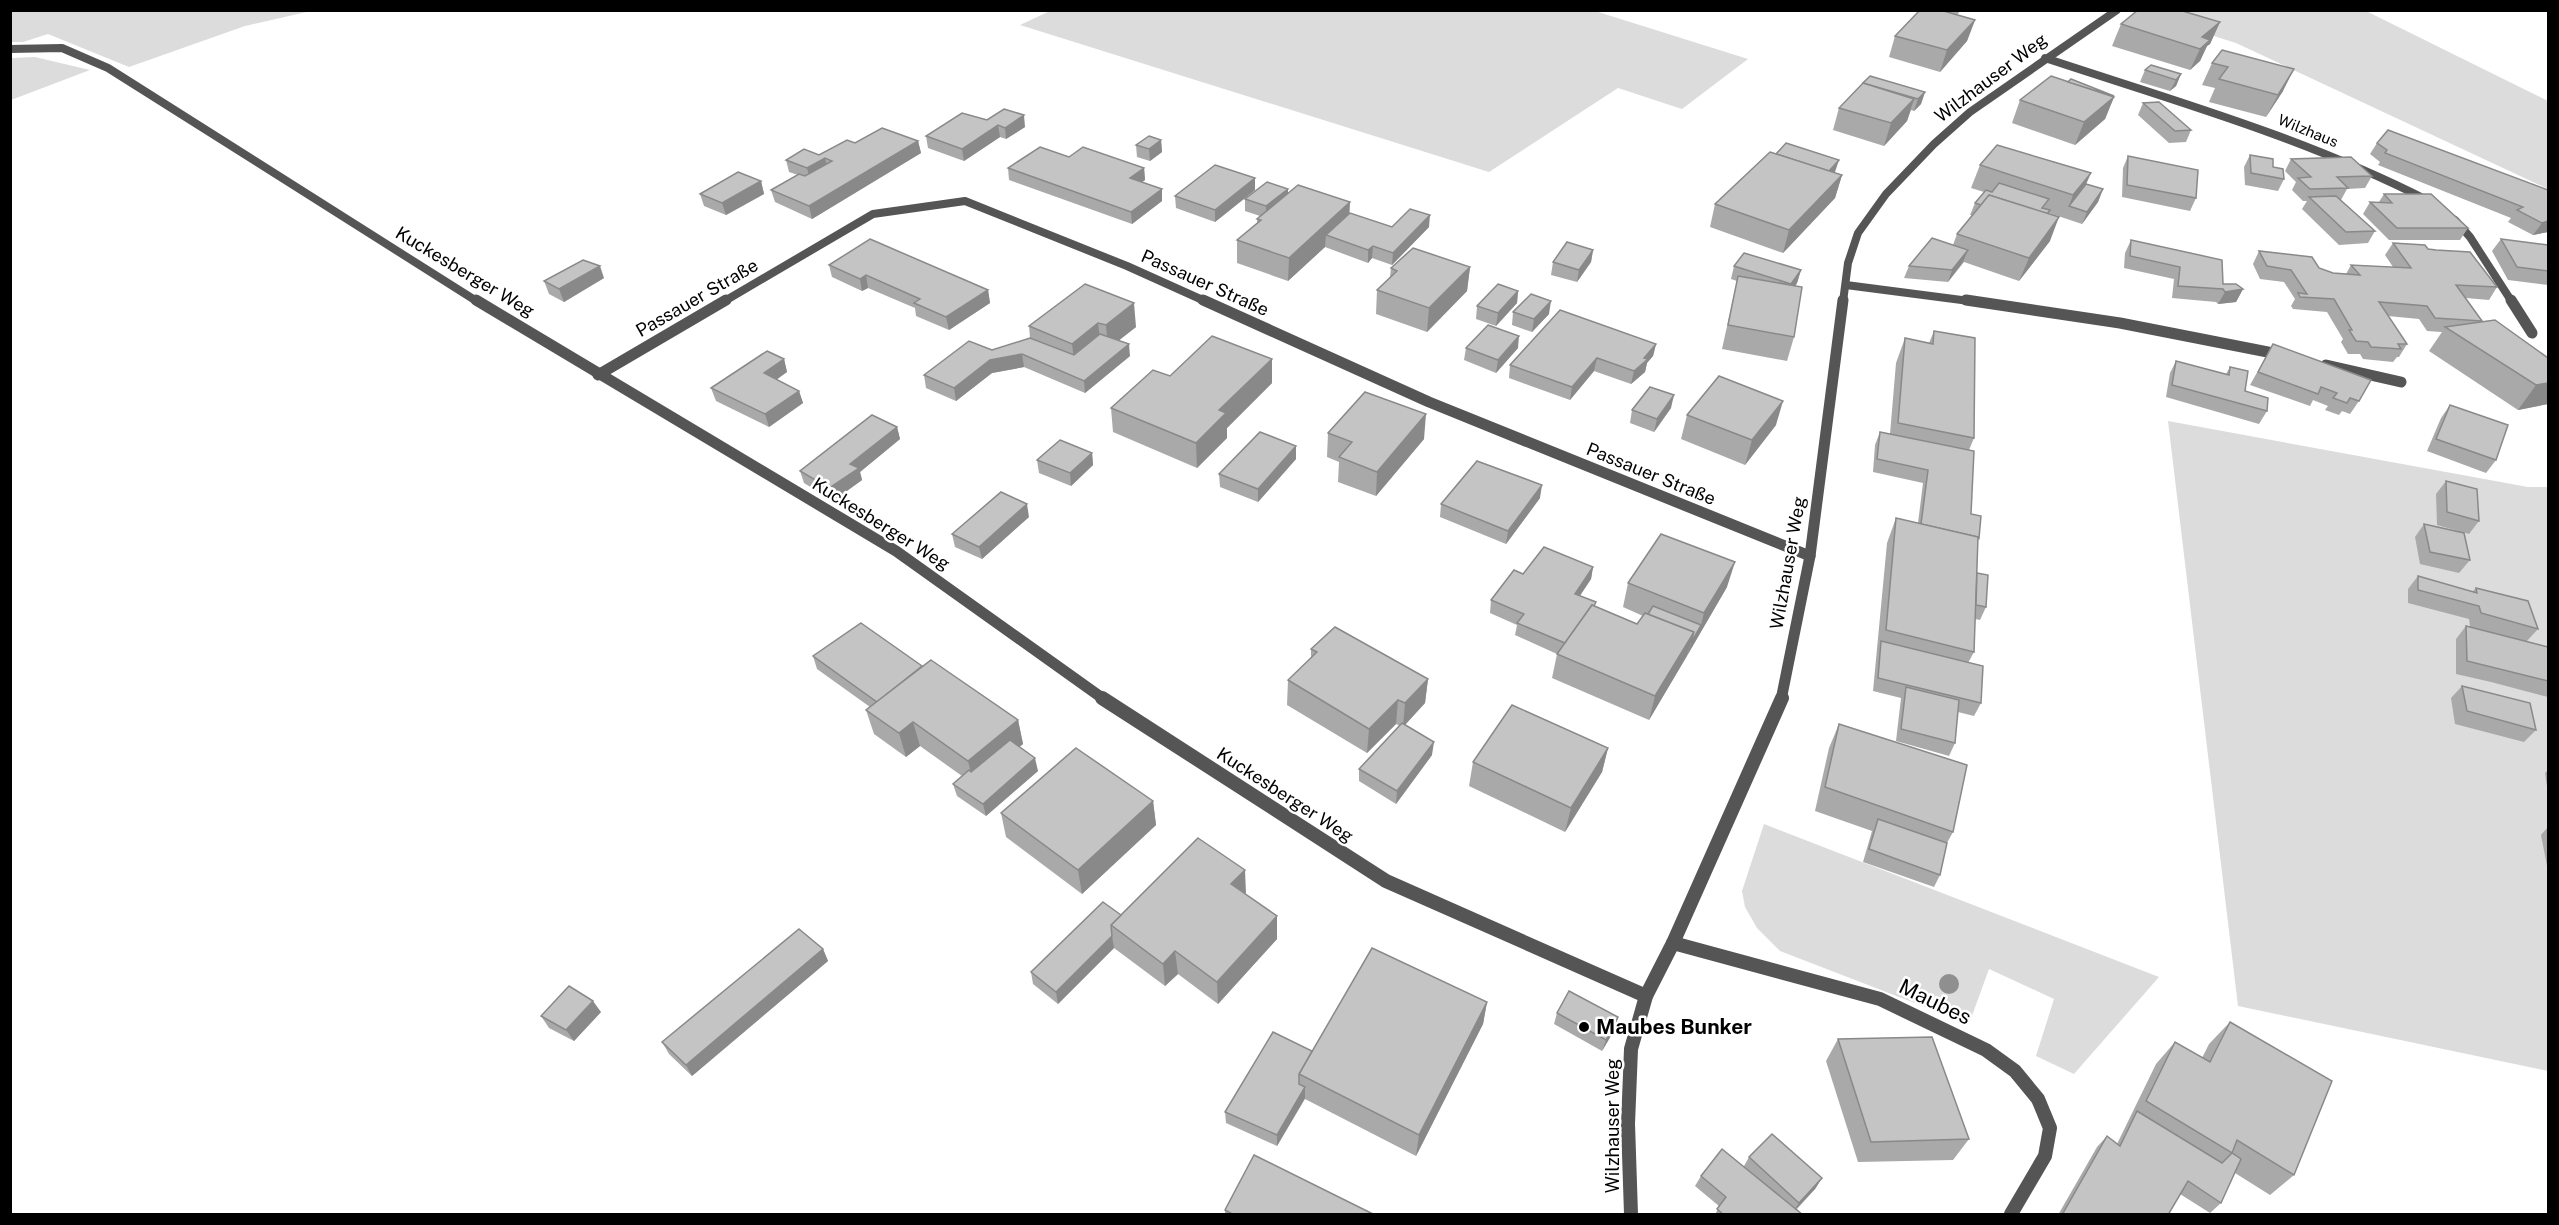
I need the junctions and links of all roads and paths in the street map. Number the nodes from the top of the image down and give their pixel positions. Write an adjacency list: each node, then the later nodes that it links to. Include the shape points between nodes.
1 (2117, 10): 3 (street, Wilzhauser Weg)
2 (10, 49): 10 (street, Kuckesberger Weg, via 62,48 104,66)
3 (2045, 58): 4 (street, Wilzhaus, via 2249,124 2339,159); 6 (street, Wilzhauser Weg, via 1970,112 1886,194 1858,233)
4 (2436, 205)
5 (2449, 216): 7 (street, via 2470,237)
6 (1846, 285): 8 (street, via 2152,328); 12 (street, Wilzhauser Weg)
7 (2532, 333)
8 (2294, 358)
9 (2316, 363): 11 (street)
10 (598, 375): 12 (street, Passauer Straße, via 873,213 965,201 1126,266 1439,406); 14 (street, Kuckesberger Weg, via 896,551 1102,698 1386,881)
11 (2401, 382)
12 (1810, 556): 13 (street, Wilzhauser Weg, via 1782,698)
13 (1673, 943): 14 (street, Wilzhauser Weg); 16 (street, Maubes, via 1880,999 1986,1050 2015,1071 2038,1100 2050,1128 2045,1156)
14 (1646, 996): 15 (street, Wilzhauser Weg, via 1631,1049)
15 (1631, 1215)
16 (2011, 1215)

